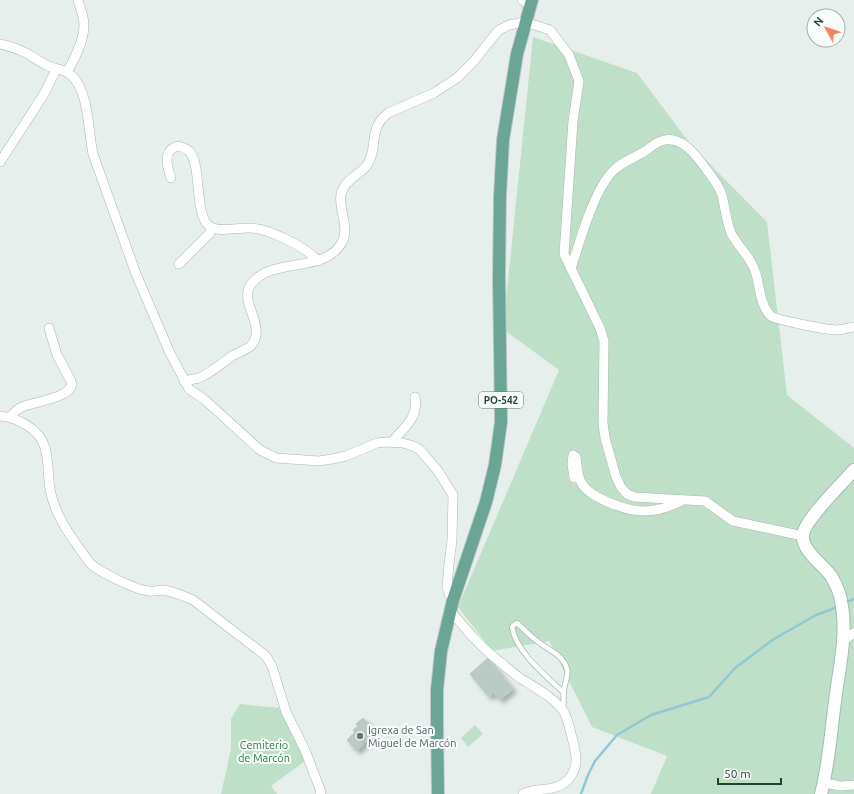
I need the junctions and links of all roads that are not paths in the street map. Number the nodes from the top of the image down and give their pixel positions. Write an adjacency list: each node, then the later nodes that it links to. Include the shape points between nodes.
1 (78, 0): 6 (street, via 84,24 82,38)
2 (528, 2): 3 (main road, PO-542)
3 (525, 22): 10 (street, via 509,25 500,30 465,71 452,81 382,118 377,124 367,164 349,179 341,194 340,206 345,231 341,245); 12 (street, via 550,30 569,55 579,81 573,121 564,254); 24 (main road, PO-542, via 515,62 503,140 499,277 501,422 495,465 486,502)
4 (0, 44): 5 (street, via 25,52)
5 (56, 70): 6 (street); 7 (street, via 44,94)
6 (67, 72): 15 (street, via 74,78 82,93 88,112 93,154 136,274)
7 (0, 162)
8 (171, 178): 9 (street, via 166,160 170,151 178,146 189,150 195,161 204,219)
9 (212, 228): 10 (street, via 252,228 267,231 312,254); 11 (street)
10 (318, 261): 15 (street, via 271,271 252,283 247,294 257,335 252,345 200,378)
11 (179, 264)
12 (571, 269): 13 (street, via 588,218 600,189 610,174 661,142 670,140 685,145 694,153 718,184 732,234 753,265 764,304 771,316 781,321 828,329); 22 (street, via 604,341 603,423 616,477 627,494 634,497)
13 (854, 327)
14 (49, 328): 18 (street, via 57,355 73,384 65,394 21,407)
15 (184, 381): 19 (street, via 193,393 205,400 260,450 276,458 319,461 346,456 377,443)
16 (415, 397): 19 (street, via 416,409 412,418)
17 (0, 416): 18 (street)
18 (10, 417): 32 (street, via 31,428 42,438 51,495 62,523 89,562 127,584 149,591 163,590 181,594 193,600 266,656)
19 (392, 442): 24 (street, via 420,450 438,471 453,495 453,533 447,587)
20 (854, 470): 23 (street, via 811,518)
21 (574, 478): 22 (street, via 573,455 576,457 582,483 600,498 644,511 664,508)
22 (683, 500): 23 (street, via 705,501 733,521)
23 (803, 536): 26 (street, via 807,549 838,588 842,602)
24 (452, 605): 28 (street, via 470,634 497,660 550,698); 33 (main road, PO-542, via 441,651 439,672)
25 (854, 633): 26 (street)
26 (843, 641): 30 (street)
27 (563, 692): 27 (lane, via 568,674 562,659 515,624 512,627 513,633 527,656); 28 (lane)
28 (563, 711): 31 (street, via 567,718 576,759 575,770 559,786)
29 (854, 785): 30 (street)
30 (823, 789)
31 (536, 793): 34 (street)
32 (320, 794)
33 (438, 794)
34 (523, 794)

